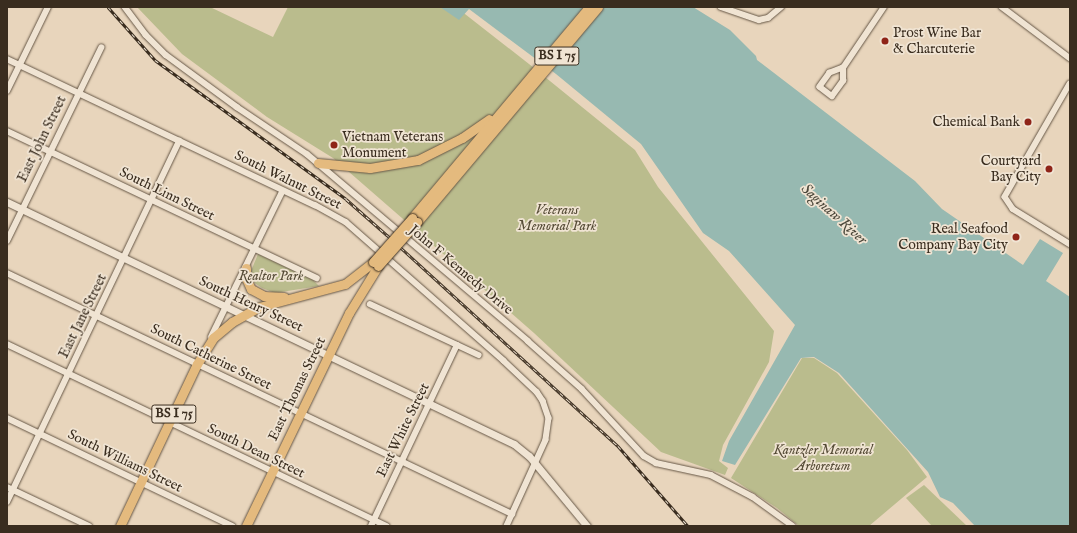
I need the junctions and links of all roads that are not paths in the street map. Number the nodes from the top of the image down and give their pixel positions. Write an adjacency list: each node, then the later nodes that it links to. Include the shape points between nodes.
1 (48, 7): 12 (street)
2 (125, 7): 22 (street, John F Kennedy Drive, via 146,36 166,55)
3 (589, 7): 17 (highway, BS I 75)
4 (598, 7): 17 (highway, BS I 75)
5 (721, 7): 6 (street, via 758,20 768,18)
6 (781, 7)
7 (884, 7): 13 (street)
8 (1002, 7): 10 (street)
9 (101, 48): 16 (street, East John Street)
10 (1070, 58)
11 (7, 59): 12 (street, South Walnut Street)
12 (20, 65): 15 (street); 16 (street, South Walnut Street)
13 (843, 68): 13 (street, via 830,73 820,87 832,96 843,81)
14 (1070, 84): 29 (street, via 1006,194 1006,202 1013,209)
15 (7, 91)
16 (78, 93): 20 (street, South Walnut Street); 21 (street, East John Street)
17 (513, 102): 18 (highway, BS I 75); 27 (highway, BS I 75)
18 (500, 111): 22 (highway, via 462,138 418,160 370,168); 27 (highway, BS I 75)
19 (7, 131): 21 (street, South Linn Street)
20 (180, 141): 23 (street, South Walnut Street); 24 (street, East Jane Street)
21 (50, 151): 24 (street, South Linn Street); 26 (street, East John Street)
22 (318, 163): 70 (street, John F Kennedy Drive, via 582,388 644,456 656,463 711,475 753,497)
23 (282, 192): 30 (street); 54 (street, South Walnut Street, via 315,205 346,222 537,392 547,410 549,427)
24 (152, 200): 30 (street, South Linn Street); 31 (street, East Jane Street)
25 (7, 202): 26 (street, South Henry Street)
26 (22, 209): 28 (street, East John Street); 31 (street, South Henry Street)
27 (414, 220): 32 (highway, BS I 75, bridge)
28 (7, 241)
29 (1070, 244)
30 (254, 249): 33 (street); 35 (street, South Linn Street)
31 (124, 258): 38 (street, South Henry Street); 40 (street, East Jane Street)
32 (376, 264): 36 (highway, BS I 75, via 345,284); 44 (highway, East Thomas Street / BS I 75)
33 (246, 268): 36 (highway, via 248,284 257,293); 38 (street)
34 (7, 272): 40 (street, South Catherine Street)
35 (317, 278)
36 (297, 297): 39 (highway, BS I 75, via 259,307)
37 (370, 304): 42 (street)
38 (226, 306): 39 (street, South Henry Street); 43 (street)
39 (244, 314): 43 (highway, BS I 75, via 213,338); 44 (street, South Henry Street)
40 (96, 316): 46 (street, South Catherine Street); 47 (street, East Jane Street)
41 (7, 344): 47 (street, South Dean Street)
42 (457, 345): 45 (street); 48 (street, East White Street)
43 (207, 346): 46 (highway, BS I 75)
44 (329, 355): 48 (street, South Henry Street); 49 (highway, East Thomas Street / BS I 75)
45 (479, 355)
46 (197, 364): 49 (street, South Catherine Street); 51 (highway, BS I 75)
47 (69, 374): 51 (street, South Dean Street); 52 (street, East Jane Street)
48 (430, 403): 53 (street, East White Street); 54 (street, South Henry Street, via 514,444)
49 (300, 413): 53 (street, South Catherine Street); 55 (highway, East Thomas Street / BS I 75)
50 (7, 418): 52 (street, South Williams Street)
51 (170, 422): 55 (street, South Dean Street); 56 (highway, BS I 75)
52 (40, 434): 56 (street, South Williams Street); 58 (street, East Jane Street)
53 (402, 461): 60 (street, South Catherine Street); 61 (street, East White Street)
54 (536, 466): 60 (street); 69 (street, South Henry Street)
55 (272, 472): 61 (street, South Dean Street); 65 (highway, East Thomas Street / BS I 75)
56 (142, 483): 63 (highway, BS I 75); 64 (street, South Williams Street)
57 (7, 486): 58 (street)
58 (13, 489): 59 (street, East Jane Street); 62 (street)
59 (7, 502)
60 (512, 514): 68 (street)
61 (374, 520): 66 (street, East White Street); 67 (street, South Dean Street)
62 (89, 526)
63 (120, 526)
64 (232, 526)
65 (246, 526)
66 (371, 526)
67 (387, 526)
68 (507, 526)
69 (587, 526)
70 (793, 526)

